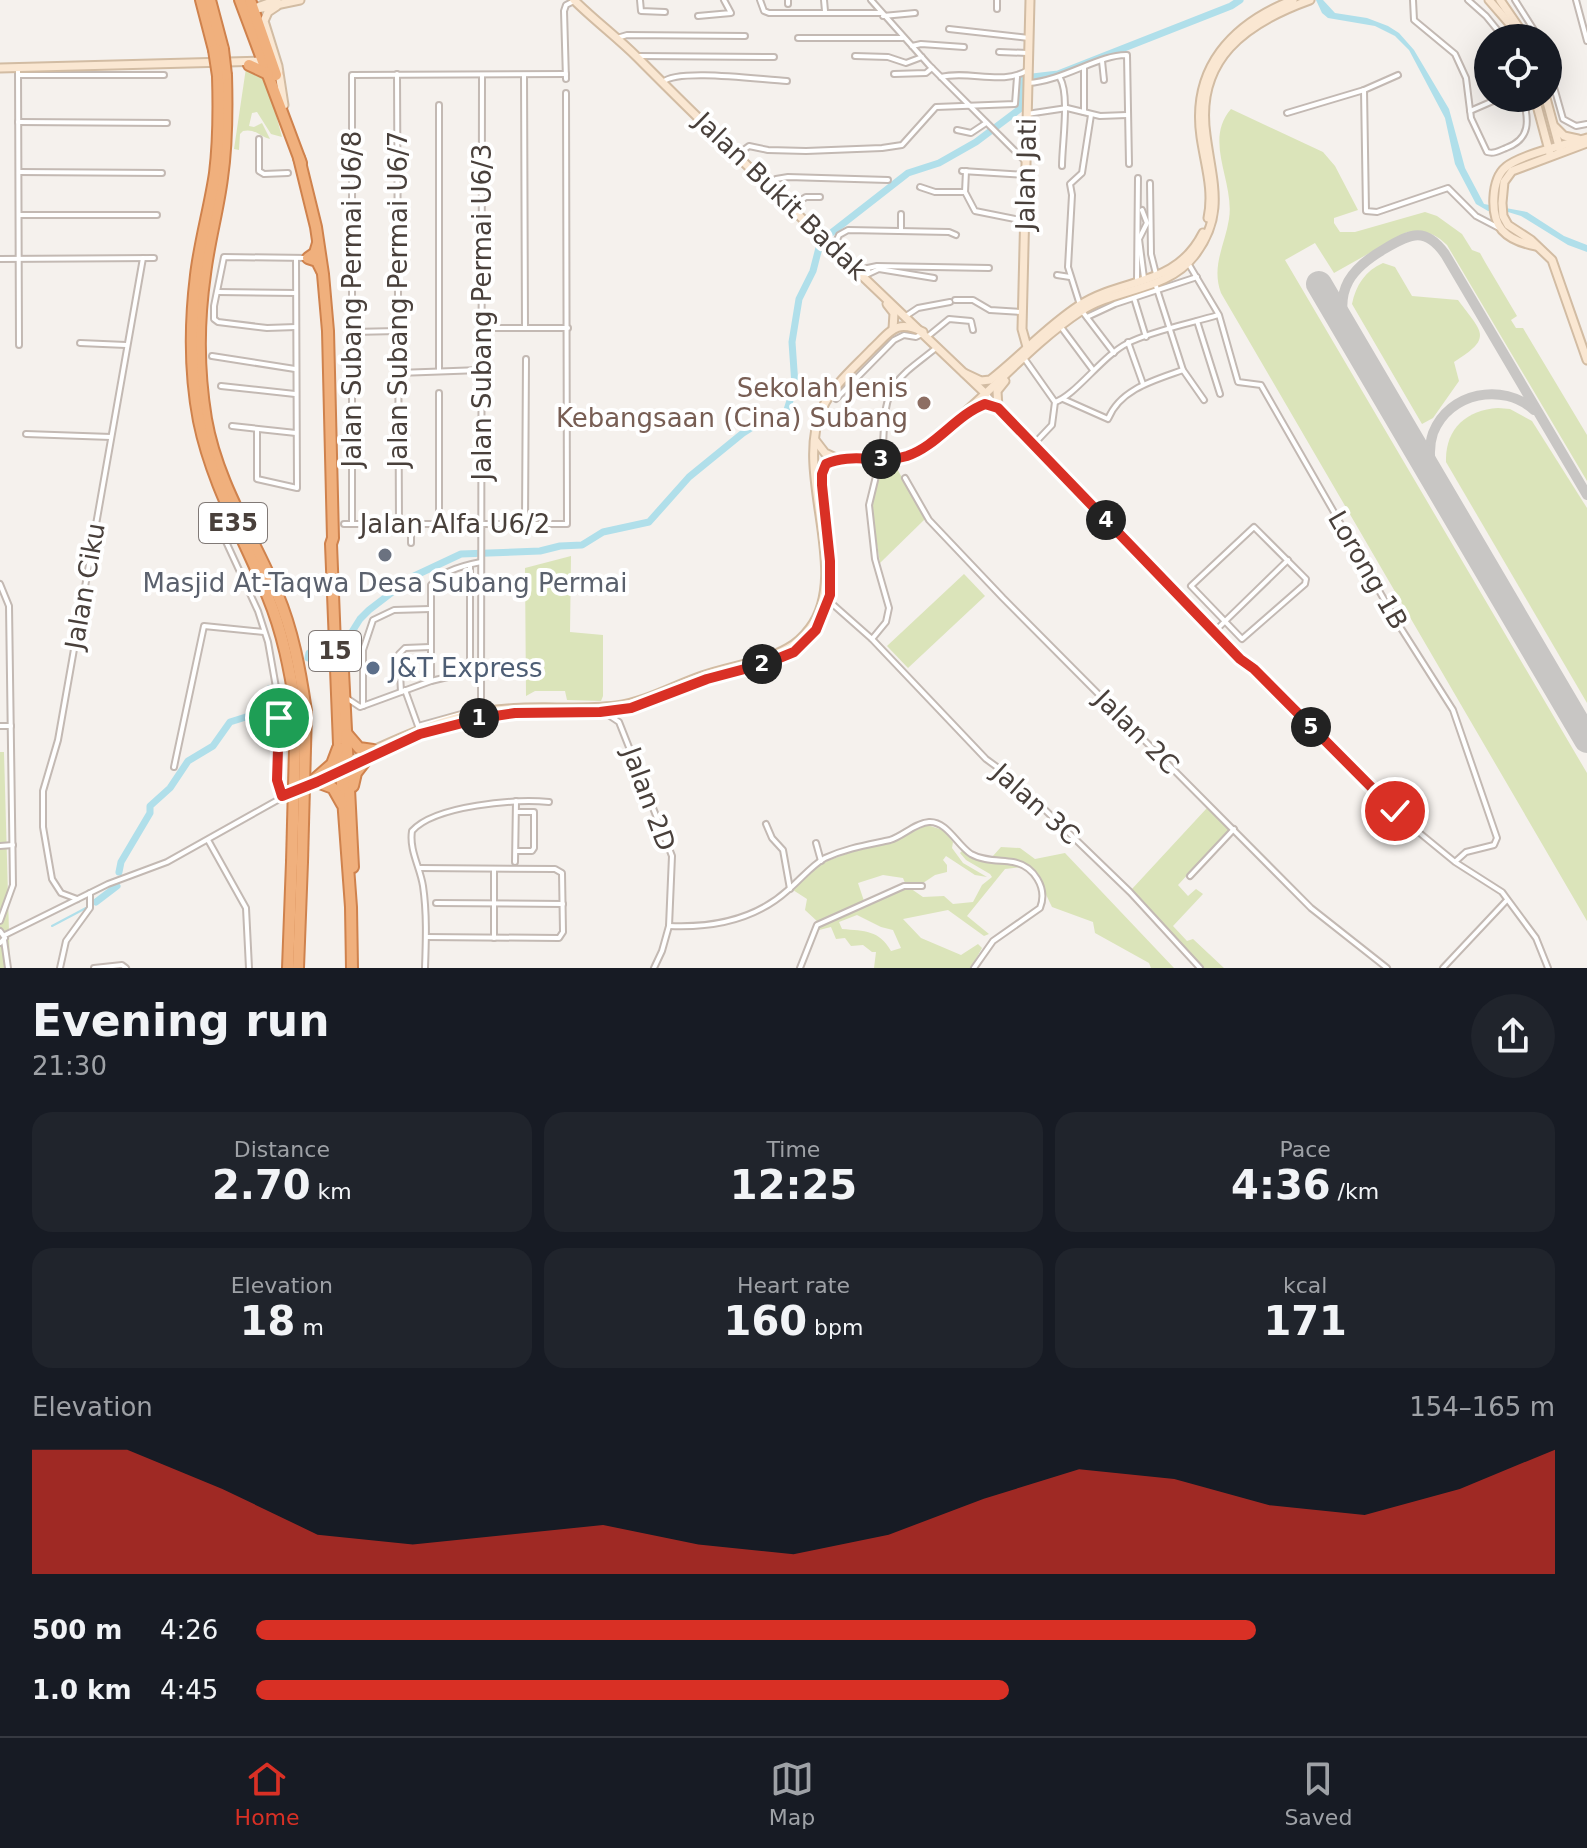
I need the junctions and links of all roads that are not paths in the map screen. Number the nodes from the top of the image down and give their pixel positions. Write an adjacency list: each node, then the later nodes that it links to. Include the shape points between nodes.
1 (201, 0): 48 (highway, E35)
2 (210, 0): 48 (highway, E35)
3 (241, 0): 23 (main road); 36 (highway, 15)
4 (264, 0): 22 (main road)
5 (300, 0): 22 (main road)
6 (574, 0): 40 (main road, Jalan Bukit Badak); 67 (street, via 564,11 566,77)
7 (640, 0): 26 (street, via 641,11)
8 (724, 0): 29 (street, via 731,13)
9 (760, 0): 25 (street, via 769,13)
10 (824, 0): 25 (street)
11 (871, 0): 28 (street)
12 (997, 0): 24 (street)
13 (1030, 0): 43 (main road, Jalan Jati)
14 (1293, 0): 153 (main road, via 1256,16 1236,32 1210,69 1199,115 1211,192 1207,225 1188,256)
15 (1309, 0): 144 (main road, via 1268,16 1239,37 1214,73 1204,112 1215,208 1211,228)
16 (1413, 0): 84 (street, via 1414,20 1455,54 1466,78)
17 (1468, 0): 30 (street)
18 (1489, 0): 31 (main road)
19 (1500, 0): 32 (main road)
20 (1515, 0): 33 (street)
21 (1576, 0): 37 (street)
22 (277, 2): 23 (main road); 79 (main road, via 264,21)
23 (252, 7): 36 (main road); 55 (highway, 15)
24 (997, 9)
25 (825, 11): 28 (street)
26 (665, 12)
27 (915, 13): 28 (street)
28 (882, 14): 42 (street)
29 (698, 16)
30 (1493, 24)
31 (1510, 24)
32 (1518, 24)
33 (1530, 24)
34 (949, 29): 39 (street)
35 (1008, 29): 39 (street)
36 (253, 34): 47 (highway, 15)
37 (1586, 34): 44 (street)
38 (745, 36): 40 (street)
39 (1008, 37): 43 (street)
40 (617, 38): 52 (main road, Jalan Bukit Badak)
41 (798, 38): 42 (street)
42 (904, 38): 45 (street)
43 (1029, 38): 50 (main road, Jalan Jati)
44 (1587, 41)
45 (912, 46): 46 (street); 54 (street)
46 (964, 47)
47 (257, 48): 55 (highway, 15); 57 (highway)
48 (218, 49): 62 (highway, E35, bridge)
49 (999, 52): 50 (street)
50 (1029, 53): 71 (main road, Jalan Jati)
51 (855, 56): 54 (street, via 906,63)
52 (637, 57): 53 (street); 76 (main road, Jalan Bukit Badak)
53 (774, 57)
54 (922, 57): 59 (street)
55 (266, 61): 57 (main road); 72 (highway, 15)
56 (1102, 61): 60 (street); 74 (street); 93 (street, via 1128,57)
57 (248, 63): 62 (main road); 72 (highway)
58 (0, 68): 61 (main road)
59 (932, 68): 64 (street, via 923,74); 69 (street)
60 (1084, 68): 73 (street); 85 (street)
61 (18, 71): 62 (main road); 65 (street); 94 (street)
62 (224, 71): 276 (highway, E35, bridge, via 227,127 205,274 200,366 217,465 291,632 301,710)
63 (397, 74): 66 (street); 171 (street, Jalan Subang Permai U6/7); 172 (street, Jalan Subang Permai U6/8, via 352,74)
64 (894, 74)
65 (164, 75)
66 (482, 75): 67 (street); 164 (street, Jalan Subang Permai U6/3)
67 (524, 75): 165 (street)
68 (1398, 75): 77 (street)
69 (941, 77): 70 (street); 81 (street)
70 (1017, 77): 71 (street); 81 (street, via 1015,104)
71 (1028, 77): 73 (street); 91 (main road, Jalan Jati)
72 (274, 78): 79 (highway, 15); 103 (highway, 15)
73 (1060, 78): 82 (street)
74 (1104, 80)
75 (787, 81): 76 (street, via 718,76 669,77)
76 (663, 82): 107 (main road, Jalan Bukit Badak)
77 (1364, 90): 90 (street); 132 (street, via 1366,211 1448,188 1476,216)
78 (566, 93): 166 (street)
79 (284, 105): 103 (highway, 15)
80 (439, 105): 191 (street)
81 (968, 105): 96 (street); 107 (street, via 936,107 902,145 806,151 749,146)
82 (1064, 108): 85 (street); 91 (street); 112 (street)
83 (1474, 109): 84 (street)
84 (1470, 111): 86 (street, via 1485,151 1493,154 1515,145 1526,133)
85 (1084, 112): 92 (street)
86 (1526, 112)
87 (1538, 112): 98 (main road)
88 (1550, 112): 99 (main road)
89 (1561, 112): 97 (street, via 1576,126)
90 (1287, 113)
91 (1027, 114): 110 (main road, Jalan Jati)
92 (1091, 115): 93 (street); 149 (street, via 1082,173 1070,184)
93 (1128, 115): 111 (street)
94 (18, 122): 95 (street); 113 (street)
95 (167, 123)
96 (986, 123): 100 (street, via 971,133); 110 (street)
97 (1587, 124)
98 (1542, 127): 101 (main road); 108 (main road)
99 (1554, 129): 101 (main road, via 1550,138); 104 (main road); 105 (main road)
100 (957, 130)
101 (1544, 136): 106 (main road)
102 (259, 139): 115 (street, via 258,170)
103 (292, 139): 109 (highway, 15)
104 (1585, 140): 105 (main road)
105 (1560, 149): 106 (main road)
106 (1550, 153): 108 (main road); 124 (main road, via 1512,171)
107 (737, 155): 120 (main road, Jalan Bukit Badak)
108 (1532, 156): 124 (main road, via 1501,171 1496,181)
109 (299, 158): 135 (highway, 15); 141 (highway, 15, via 313,194)
110 (1026, 162): 116 (main road, Jalan Jati)
111 (1129, 164)
112 (1062, 166)
113 (19, 172): 114 (street); 128 (street)
114 (162, 173)
115 (288, 173)
116 (1026, 175): 122 (street, via 964,171); 131 (main road, Jalan Jati)
117 (1138, 178): 152 (street)
118 (888, 180): 120 (street, via 788,177)
119 (1150, 183): 153 (street)
120 (767, 186): 125 (main road, Jalan Bukit Badak)
121 (920, 187): 122 (street)
122 (965, 192): 131 (street, via 977,212)
123 (820, 197): 125 (street, via 806,197)
124 (1498, 202): 130 (main road)
125 (789, 207): 136 (main road, Jalan Bukit Badak)
126 (1142, 210): 152 (street, via 1147,223 1139,239)
127 (901, 214): 133 (street)
128 (19, 215): 129 (street); 143 (street)
129 (157, 215)
130 (1500, 217): 132 (main road); 137 (main road)
131 (1025, 221): 158 (main road, Jalan Jati)
132 (1501, 229): 137 (main road)
133 (901, 231): 134 (street); 136 (street, via 845,230)
134 (956, 235)
135 (318, 241): 140 (highway, via 315,253); 141 (highway, 15)
136 (827, 244): 148 (main road, Jalan Bukit Badak)
137 (1538, 246): 185 (main road, via 1552,260)
138 (143, 258): 139 (street); 143 (street); 179 (street, Jalan Ciku)
139 (154, 258)
140 (302, 258): 141 (street); 146 (highway, via 317,261); 154 (street, via 224,257); 155 (street)
141 (324, 258): 146 (highway, 15); 170 (highway, 15)
142 (0, 259): 143 (street)
143 (20, 259): 178 (street)
144 (1188, 263): 150 (street, Lorong 1B); 153 (main road)
145 (989, 268): 148 (street, via 877,266)
146 (323, 274): 170 (highway, 15)
147 (1057, 275): 149 (street)
148 (860, 276): 151 (street, via 879,269); 160 (main road, Jalan Bukit Badak); 167 (main road, via 893,310)
149 (1070, 277): 157 (street)
150 (1197, 277): 153 (street); 159 (street, Lorong 1B)
151 (934, 278)
152 (1141, 282): 153 (main road); 157 (main road)
153 (1156, 283): 156 (street); 157 (main road); 169 (street)
154 (218, 292): 155 (street); 163 (street, via 213,315 218,322)
155 (296, 293): 163 (street)
156 (1134, 298): 157 (street); 174 (street)
157 (1083, 311): 162 (main road); 177 (main road); 181 (street)
158 (1023, 312): 160 (street, via 990,310 973,300 918,308); 177 (main road, Jalan Jati, via 1023,335)
159 (1219, 315): 161 (street); 278 (street, Lorong 1B, via 1238,382 1261,385 1453,710 1497,838 1494,845 1466,852)
160 (906, 316): 173 (main road, Jalan Bukit Badak)
161 (1197, 321): 169 (street); 200 (street)
162 (1060, 326): 183 (main road); 189 (street)
163 (296, 327): 187 (street)
164 (482, 328): 165 (street); 188 (street, Jalan Subang Permai U6/3)
165 (525, 328): 166 (street)
166 (568, 328): 222 (street, Jalan Alfa U6/2, via 567,524)
167 (893, 329): 173 (main road, via 906,325); 212 (main road, via 830,395)
168 (973, 330): 173 (street, via 969,320 949,319)
169 (1170, 330): 174 (street); 190 (street)
170 (328, 331): 220 (highway, 15)
171 (398, 331): 172 (street); 192 (street, Jalan Subang Permai U6/7)
172 (352, 332): 224 (street, Jalan Subang Permai U6/8)
173 (925, 334): 180 (main road, Jalan Bukit Badak); 201 (street, via 894,340)
174 (1146, 337): 175 (street)
175 (1128, 342): 181 (street); 194 (street)
176 (80, 343): 179 (street)
177 (1031, 344): 193 (main road, via 986,382)
178 (19, 345)
179 (126, 345): 213 (street, Jalan Ciku)
180 (937, 347): 193 (main road, Jalan Bukit Badak); 216 (street, via 888,393 883,448)
181 (1114, 353): 189 (street)
182 (212, 356): 187 (street)
183 (1024, 358): 186 (main road); 204 (street)
184 (526, 359): 222 (street)
185 (1587, 360)
186 (1015, 366): 199 (main road); 206 (main road, via 997,391)
187 (295, 369): 198 (street)
188 (481, 370): 191 (street); 221 (street, Jalan Subang Permai U6/3)
189 (1093, 370): 202 (street)
190 (1183, 370): 194 (street); 203 (street)
191 (439, 371): 192 (street)
192 (398, 373): 225 (street, Jalan Subang Permai U6/7)
193 (964, 373): 195 (main road, Jalan Bukit Badak)
194 (1143, 384): 202 (street, via 1117,403 1108,419)
195 (976, 385): 199 (main road, Jalan Bukit Badak); 205 (main road)
196 (221, 386): 198 (street)
197 (439, 393): 227 (street)
198 (296, 394): 210 (street)
199 (986, 394): 205 (main road); 206 (street)
200 (1220, 394)
201 (836, 399)
202 (1063, 399): 204 (street)
203 (1204, 400)
204 (1055, 402): 214 (street, via 1052,425)
205 (975, 403): 207 (main road)
206 (998, 408): 207 (main road, via 983,404); 214 (street)
207 (959, 418): 216 (main road, via 918,451)
208 (232, 426): 209 (street)
209 (257, 429): 210 (street); 210 (street, via 257,479 297,488)
210 (296, 433)
211 (26, 434): 213 (street)
212 (814, 436): 215 (main road, via 825,453); 249 (main road, via 825,596 819,615 799,640 767,658 629,703)
213 (111, 437): 285 (street, Jalan Ciku, via 58,740 43,791 52,879 61,893)
214 (1033, 445): 237 (street)
215 (840, 459): 216 (main road); 234 (main road, via 826,464 822,474)
216 (887, 459)
217 (878, 468): 239 (street, via 869,505 875,559 889,608 886,622)
218 (905, 478): 269 (street, Jalan 2C, via 935,526)
219 (204, 511): 238 (street, via 216,520)
220 (332, 516): 223 (street); 228 (highway, 15)
221 (481, 522): 222 (street, Jalan Alfa U6/2); 227 (street, Jalan Alfa U6/2); 230 (street, Jalan Subang Permai U6/3)
222 (525, 522)
223 (344, 524): 224 (street, Jalan Alfa U6/2); 228 (street)
224 (352, 524): 225 (street, Jalan Alfa U6/2)
225 (399, 524): 226 (street, Jalan Alfa U6/2)
226 (411, 524): 227 (street, Jalan Alfa U6/2); 229 (street)
227 (439, 524)
228 (333, 536): 245 (highway, 15); 256 (highway, 15)
229 (411, 543)
230 (481, 559): 232 (street); 241 (street)
231 (1288, 560): 236 (street); 236 (street, via 1305,577 1305,584 1244,639); 236 (street, via 1252,527 1193,584)
232 (470, 564): 235 (street, via 435,579); 242 (street)
233 (0, 584): 253 (street, via 9,606)
234 (829, 601): 239 (street, Jalan 3C); 248 (main road, via 816,630 787,655)
235 (430, 609): 240 (street); 247 (street, via 394,610 373,620 363,650)
236 (1225, 622): 237 (street)
237 (1216, 630): 278 (street, via 1395,811)
238 (264, 632): 260 (street, via 204,626); 263 (street, via 277,693 277,780)
239 (872, 639): 307 (street, Jalan 3C, via 986,759 1130,892)
240 (430, 647): 243 (street); 244 (street, via 399,654)
241 (481, 669): 242 (street); 246 (street)
242 (470, 671): 243 (street)
243 (431, 681): 244 (street)
244 (403, 691): 247 (street); 254 (street)
245 (344, 695): 247 (street); 255 (highway, 15)
246 (481, 700): 249 (street); 254 (street, via 474,710)
247 (363, 706)
248 (631, 708): 250 (main road); 251 (street, Jalan 2D)
249 (481, 712): 254 (main road)
250 (600, 712): 251 (street, Jalan 2D); 258 (main road, via 482,718 420,734)
251 (619, 722): 291 (street, Jalan 2D, via 671,851)
252 (0, 723): 253 (street)
253 (11, 723): 272 (street)
254 (418, 728): 257 (main road)
255 (346, 733): 257 (highway, via 355,745); 259 (highway, 15)
256 (339, 744): 259 (highway, 15); 261 (highway, via 332,764)
257 (373, 750): 259 (main road)
258 (366, 760): 259 (main road); 262 (highway)
259 (345, 766): 261 (street); 262 (highway, 15); 266 (highway, 15)
260 (174, 767)
261 (317, 780): 263 (street); 266 (highway, via 333,788)
262 (350, 795): 302 (highway, 15)
263 (282, 796): 270 (street)
264 (516, 801): 265 (street); 267 (street); 279 (street, via 489,803 418,824 410,840)
265 (549, 802)
266 (343, 805): 302 (highway, 15)
267 (516, 812): 274 (street); 274 (street, via 534,812 534,848)
268 (766, 824): 283 (street, via 783,850)
269 (1234, 829): 281 (street); 308 (street, Jalan 2C, via 1316,912)
270 (208, 840): 284 (street); 299 (street, via 246,908)
271 (816, 843): 275 (street)
272 (13, 845): 273 (street); 290 (street, via 13,888)
273 (0, 846)
274 (516, 851): 277 (street)
275 (821, 861): 283 (street); 306 (street, via 932,822 970,853 1027,868 1042,888 1040,908 993,941)
276 (297, 862): 300 (highway, E35); 301 (highway, E35)
277 (515, 862)
278 (1455, 862): 286 (street)
279 (420, 868): 280 (street); 292 (street)
280 (494, 869): 288 (street); 289 (street, via 560,871)
281 (1190, 876)
282 (922, 886): 305 (street, via 904,886 817,925)
283 (790, 889): 291 (street, via 743,918)
284 (90, 893): 285 (street); 296 (street, via 90,908 66,941)
285 (77, 899): 293 (street)
286 (1508, 899): 309 (street); 310 (street, via 1536,938)
287 (436, 903): 288 (street)
288 (494, 904): 289 (street); 294 (street)
289 (563, 904): 294 (street, via 561,936 556,939)
290 (0, 922): 293 (street)
291 (669, 926): 304 (street, Jalan 2D)
292 (426, 937): 294 (street); 303 (street)
293 (2, 938): 295 (street)
294 (494, 938)
295 (8, 968)
296 (60, 968)
297 (94, 968): 298 (street)
298 (126, 968)
299 (249, 968)
300 (288, 968)
301 (298, 968)
302 (355, 968)
303 (425, 968)
304 (654, 968)
305 (800, 968)
306 (974, 968)
307 (1200, 968)
308 (1387, 968)
309 (1443, 968)
310 (1548, 968)

